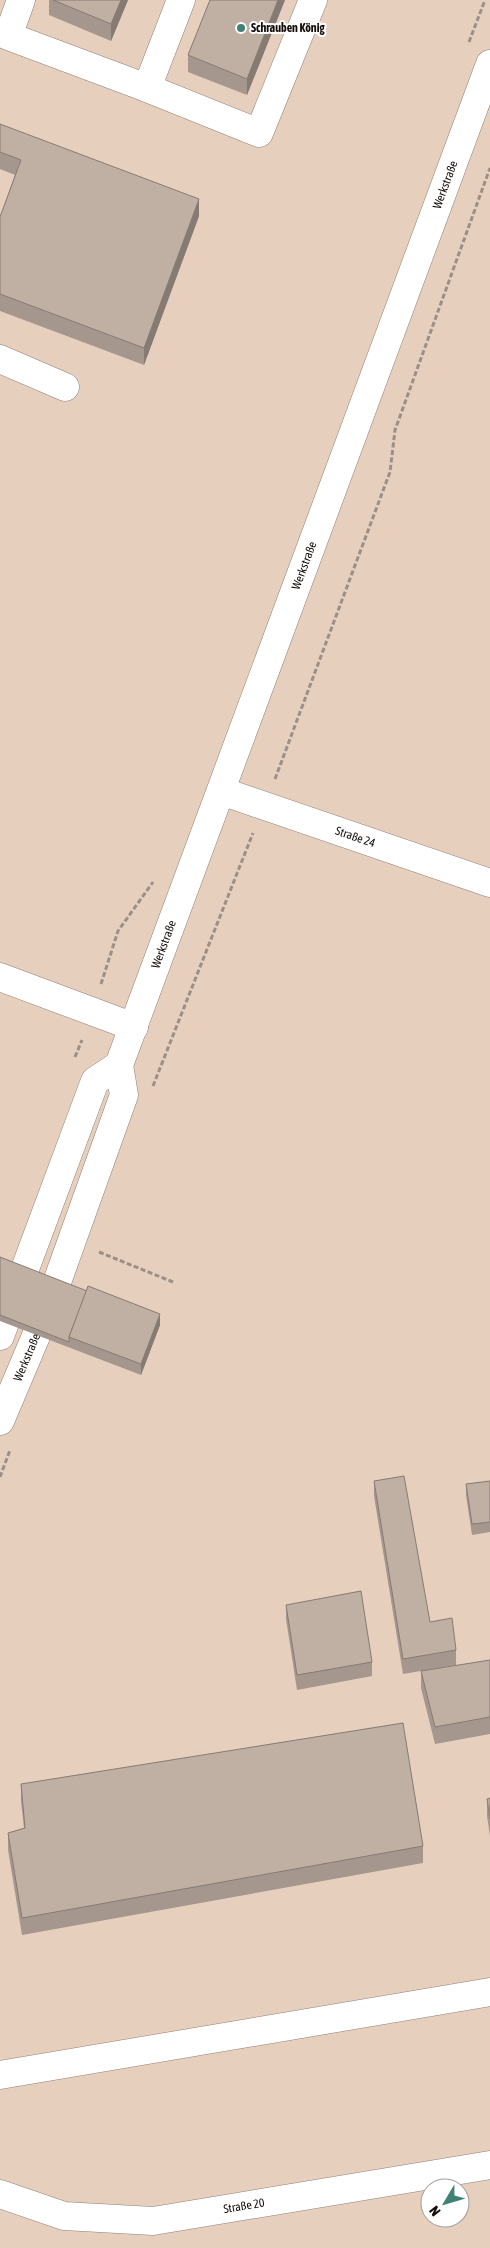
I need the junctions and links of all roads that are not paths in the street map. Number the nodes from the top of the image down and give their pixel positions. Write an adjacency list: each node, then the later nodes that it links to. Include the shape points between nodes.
1 (21, 0): 4 (street)
2 (181, 0): 6 (street)
3 (313, 0): 6 (street, via 259,134)
4 (4, 45): 6 (street)
5 (490, 64): 9 (street, Werkstraße)
6 (147, 88)
7 (0, 359): 8 (street)
8 (65, 386)
9 (221, 791): 10 (street, Straße 24); 12 (street, Werkstraße)
10 (490, 883)
11 (0, 977): 12 (street)
12 (134, 1027): 13 (street, Werkstraße)
13 (119, 1065): 14 (street, via 95,1081); 15 (street, Werkstraße, via 124,1096 47,1310)
14 (0, 1336)
15 (0, 1421)
16 (490, 1992): 17 (street)
17 (0, 2075)
18 (490, 2165): 19 (street, Straße 20, via 154,2222 64,2216)
19 (0, 2194)

